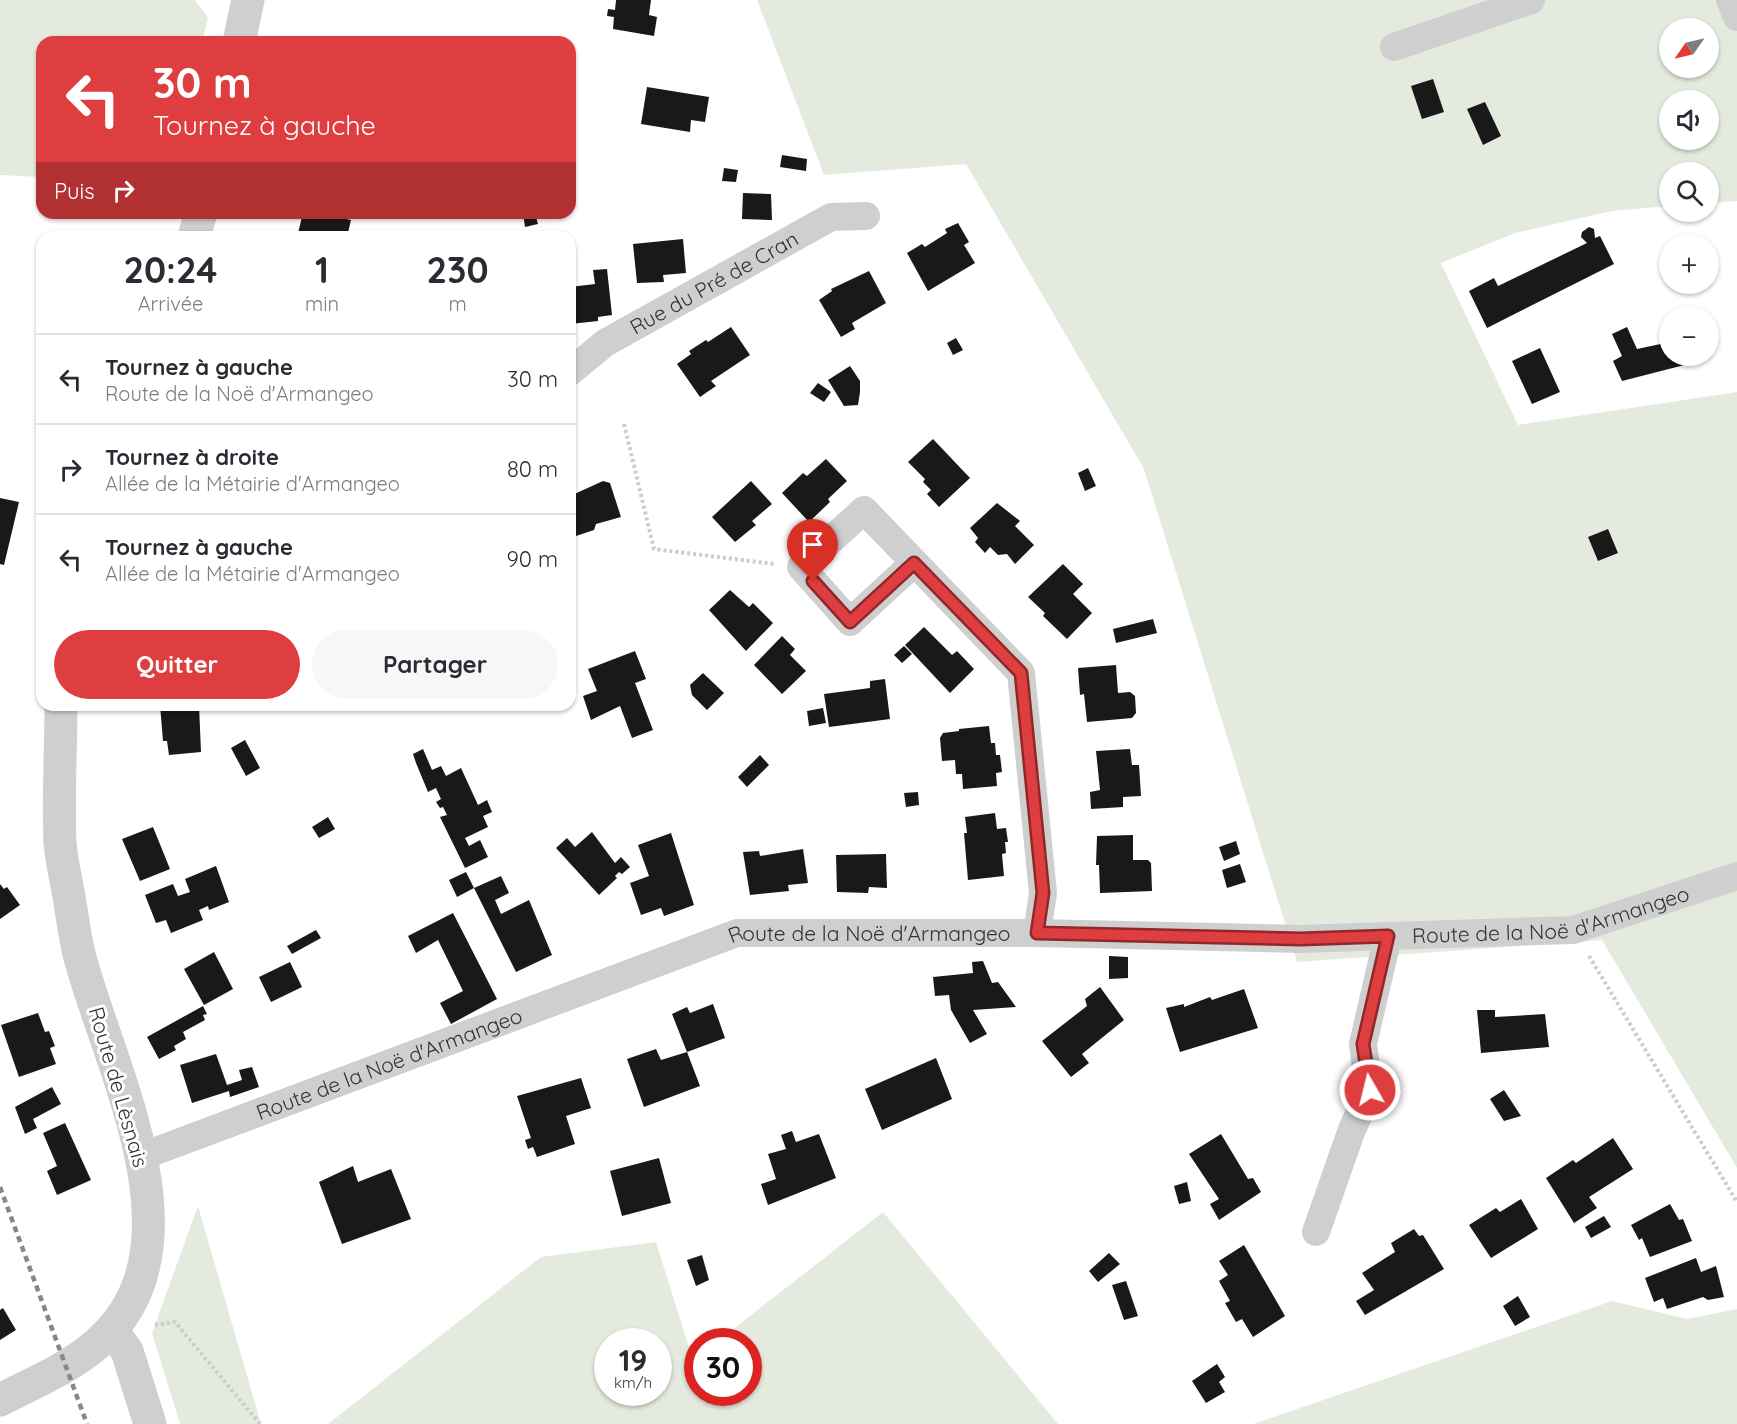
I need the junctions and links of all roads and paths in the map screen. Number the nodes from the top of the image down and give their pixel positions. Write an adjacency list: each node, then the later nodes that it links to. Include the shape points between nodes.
1 (248, 0): 5 (street)
2 (1531, 0): 6 (street)
3 (1730, 0): 4 (street)
4 (1737, 17)
5 (240, 36)
6 (1394, 47)
7 (866, 216): 8 (street, Rue du Pré de Cran, via 831,217 605,343)
8 (576, 367)
9 (624, 424): 11 (path, via 654,549)
10 (914, 563): 11 (street, via 864,510); 11 (street, via 850,622); 15 (street, via 1021,673 1043,893)
11 (801, 567)
12 (61, 711): 17 (street, Route de Lèsnais, via 60,844 79,953)
13 (1737, 876): 14 (street, Route de la Noë d'Armangeo)
14 (1573, 930): 16 (street, Route de la Noë d'Armangeo); 18 (path)
15 (1037, 933): 16 (street, Route de la Noë d'Armangeo, via 1300,939); 17 (street, Route de la Noë d'Armangeo, via 737,933)
16 (1388, 936): 19 (street, via 1363,1044 1370,1090)
17 (140, 1157): 20 (street, Route de Lèsnais, via 151,1219 147,1262 128,1307)
18 (1737, 1202)
19 (1316, 1232)
20 (112, 1330): 21 (street, Route de Lèsnais, via 84,1355); 22 (street, via 128,1351); 23 (path, via 175,1322)
21 (0, 1400)
22 (150, 1424)
23 (260, 1424)

